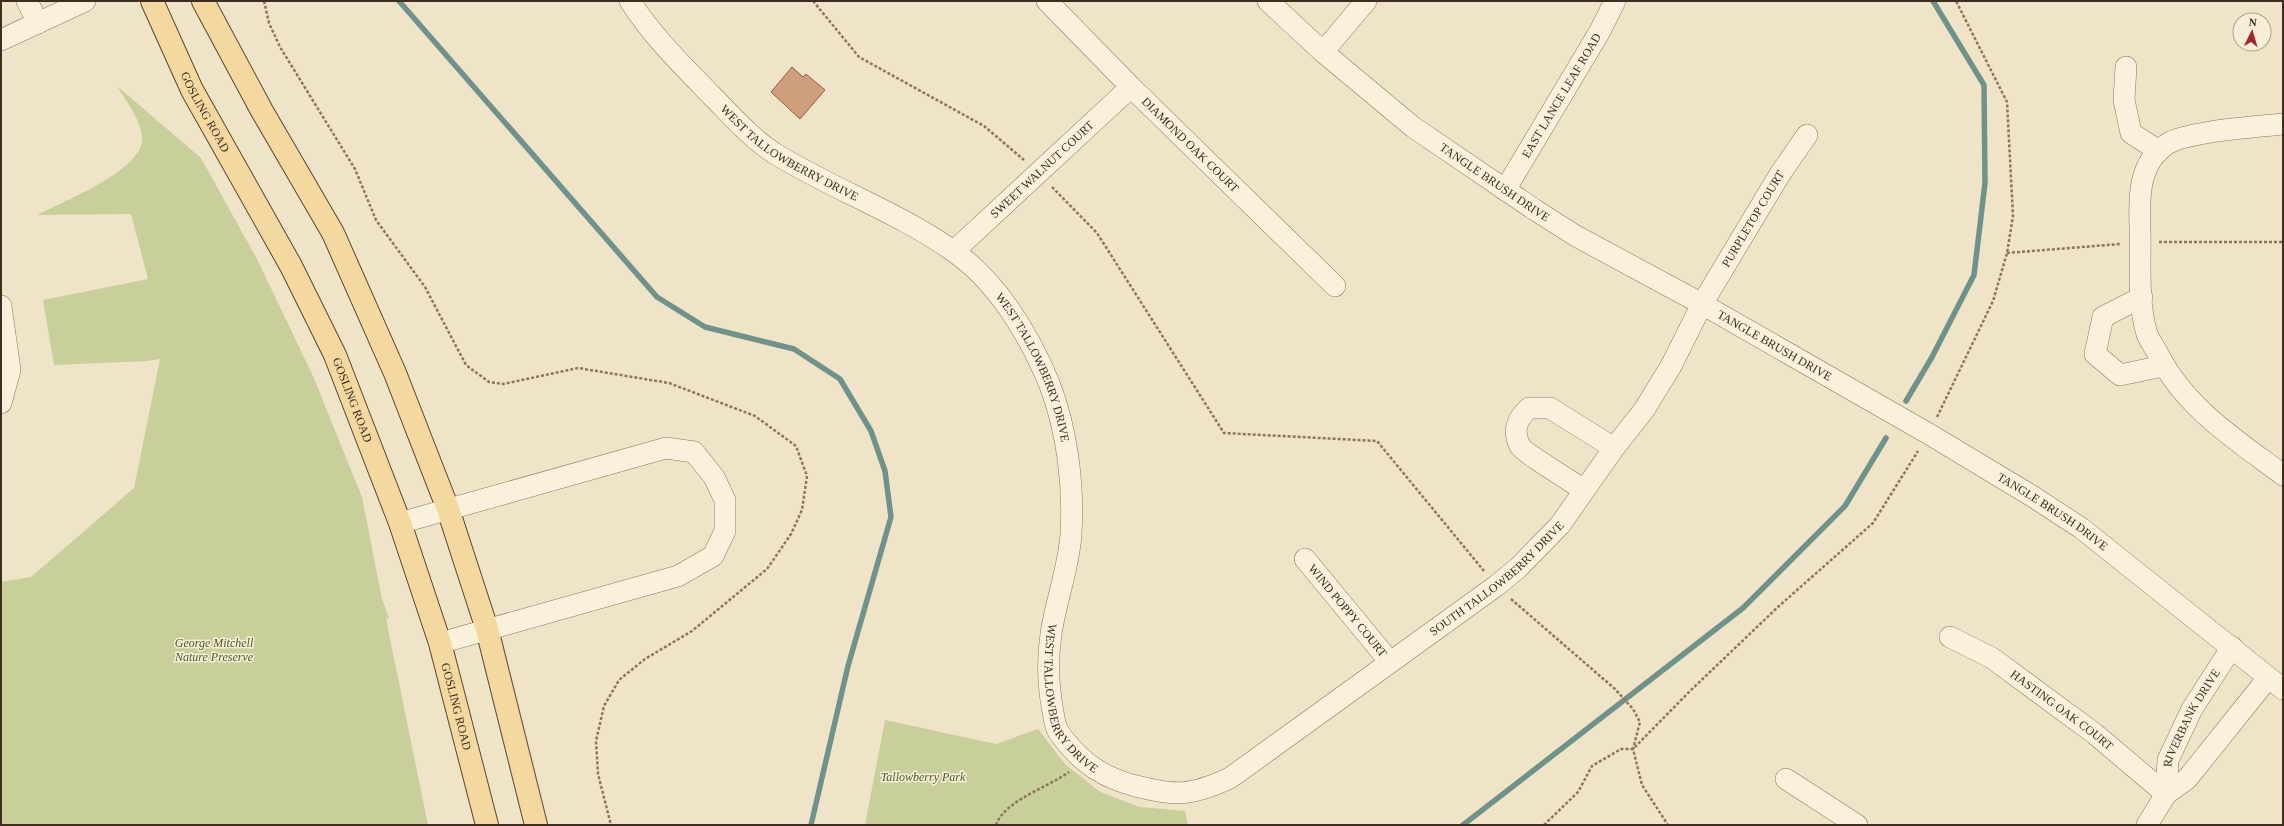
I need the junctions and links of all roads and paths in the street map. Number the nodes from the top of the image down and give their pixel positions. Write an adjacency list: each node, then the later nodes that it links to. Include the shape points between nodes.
1 (27, 1): 13 (street)
2 (85, 1): 13 (street)
3 (152, 1): 35 (main road, GOSLING ROAD, via 192,90 291,266 335,355)
4 (203, 1): 34 (main road, via 333,233 395,373)
5 (264, 1): 51 (path, via 269,23 280,46 355,169 376,220 425,287 466,365 489,382 503,384 578,368 669,383 755,416 796,446 808,476 802,510 791,534 767,569 692,631 645,659 619,680 604,706 596,741 598,774)
6 (630, 1): 23 (street, WEST TALLOWBERRY DRIVE, via 651,30 700,84 738,123 772,152)
7 (813, 1): 21 (path, via 859,57 984,126)
8 (1047, 1): 17 (street, DIAMOND OAK COURT)
9 (1366, 1): 15 (street)
10 (1615, 1): 22 (street, EAST LANCE LEAF ROAD)
11 (1956, 1): 30 (path, via 2007,102 2013,216 2007,254 1993,301)
12 (1275, 3): 15 (street, TANGLE BRUSH DRIVE)
13 (38, 23): 14 (street)
14 (1, 40)
15 (1323, 52): 22 (street, TANGLE BRUSH DRIVE, via 1413,127)
16 (2126, 66): 20 (street, via 2124,100 2131,133)
17 (1131, 87): 21 (street, SWEET WALNUT COURT); 24 (street, DIAMOND OAK COURT)
18 (2283, 124): 20 (street, via 2197,135 2168,143)
19 (1807, 135): 26 (street, PURPLETOP COURT, via 1780,174)
20 (2159, 151): 25 (street, via 2152,157 2143,177 2139,199)
21 (1038, 173): 23 (street, SWEET WALNUT COURT); 37 (path, via 1097,233 1224,433 1377,441)
22 (1506, 190): 26 (street, TANGLE BRUSH DRIVE, via 1576,236)
23 (954, 251): 45 (street, WEST TALLOWBERRY DRIVE, via 974,268 1006,305 1033,350 1049,384 1059,416 1067,451 1071,493 1071,536 1051,632 1047,668 1057,729)
24 (1335, 286)
25 (2142, 297): 28 (street, via 2147,334); 28 (street, via 2103,317 2095,354 2120,375)
26 (1702, 304): 30 (street, TANGLE BRUSH DRIVE); 31 (street, SOUTH TALLOWBERRY DRIVE, via 1644,410)
27 (1, 306): 29 (street, via 10,370)
28 (2164, 366): 32 (street, via 2188,399 2217,425)
29 (1, 403)
30 (1929, 434): 41 (street, TANGLE BRUSH DRIVE, via 2081,528); 44 (path, via 1873,523 1779,606)
31 (1614, 448): 33 (street, SOUTH TALLOWBERRY DRIVE); 33 (street, via 1550,408 1529,408 1519,417 1515,430 1521,447)
32 (2283, 475)
33 (1584, 490): 37 (street, SOUTH TALLOWBERRY DRIVE, via 1560,525 1518,568)
34 (448, 509): 35 (street); 38 (main road); 38 (street, via 666,448 694,452 714,477 725,500 725,531 713,556 678,576)
35 (400, 523): 40 (main road, GOSLING ROAD)
36 (1305, 559): 42 (street, WIND POPPY COURT)
37 (1496, 586): 42 (street, SOUTH TALLOWBERRY DRIVE); 44 (path, via 1616,689 1633,709 1640,722)
38 (487, 629): 40 (street); 50 (main road)
39 (1950, 637): 48 (street, HASTING OAK COURT, via 1992,658 2095,734)
40 (440, 643): 49 (main road, GOSLING ROAD)
41 (2232, 647): 43 (street, TANGLE BRUSH DRIVE); 48 (street, RIVERBANK DRIVE, via 2192,709 2168,760)
42 (1390, 662): 47 (street, SOUTH TALLOWBERRY DRIVE, via 1230,778)
43 (2276, 683): 48 (street, RIVERBANK DRIVE, via 2187,778)
44 (1633, 749): 53 (path, via 1621,750 1592,766 1578,792); 54 (path, via 1642,785)
45 (1084, 762): 47 (street, WEST TALLOWBERRY DRIVE, via 1111,779 1167,794 1188,793); 52 (path, via 1053,784 1016,802 999,816)
46 (1786, 779): 55 (street)
47 (1218, 783)
48 (2166, 794): 56 (street, RIVERBANK DRIVE)
49 (487, 825)
50 (536, 825)
51 (611, 825)
52 (996, 825)
53 (1544, 825)
54 (1668, 825)
55 (1857, 825)
56 (2147, 825)

